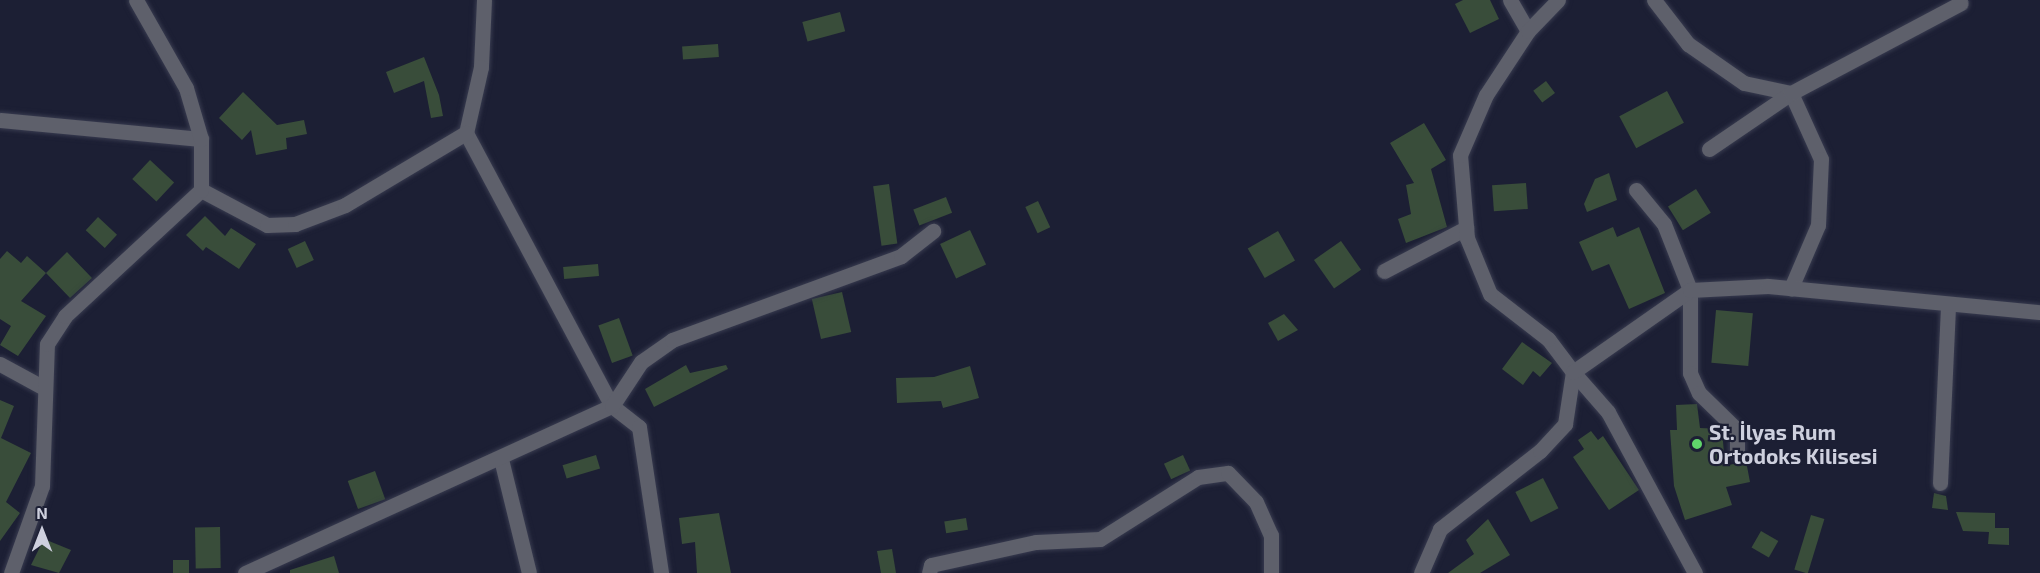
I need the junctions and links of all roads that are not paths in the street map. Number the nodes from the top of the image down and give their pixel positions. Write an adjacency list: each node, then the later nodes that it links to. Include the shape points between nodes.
1 (136, 0): 11 (street, via 166,46)
2 (484, 0): 10 (street, via 481,67)
3 (1510, 0): 7 (street)
4 (1558, 0): 7 (street)
5 (1654, 0): 8 (street, via 1688,44 1744,83)
6 (1961, 3): 8 (street)
7 (1528, 31): 15 (street, via 1486,94 1460,155)
8 (1791, 93): 12 (street); 18 (street, via 1821,159 1818,225)
9 (0, 120): 11 (street)
10 (466, 133): 13 (street, via 345,205 295,224 267,225); 25 (street)
11 (201, 139): 13 (street)
12 (1709, 149)
13 (201, 190): 24 (street, via 65,316 47,344)
14 (1636, 190): 19 (street, via 1664,224)
15 (1466, 228): 17 (street); 23 (street, via 1490,294 1548,339)
16 (933, 231): 25 (street, via 901,256 672,340 641,362)
17 (1384, 271)
18 (1791, 288): 19 (street); 20 (street)
19 (1690, 290): 23 (street); 26 (street, via 1690,373 1699,393 1737,430)
20 (1948, 304): 21 (street); 28 (street)
21 (2040, 312)
22 (0, 364): 24 (street)
23 (1573, 372): 35 (street, via 1564,424 1540,451 1440,529); 36 (street, via 1608,412)
24 (44, 388): 29 (street, via 47,422 42,486)
25 (612, 406): 27 (street); 32 (street, via 639,427)
26 (1737, 452)
27 (501, 459): 30 (street); 31 (street)
28 (1940, 483)
29 (11, 573)
30 (244, 573)
31 (529, 573)
32 (661, 573)
33 (929, 573): 34 (street, via 931,565 1036,542 1100,539 1198,477 1228,473 1256,502 1271,535)
34 (1271, 573)
35 (1421, 573)
36 (1695, 573)

